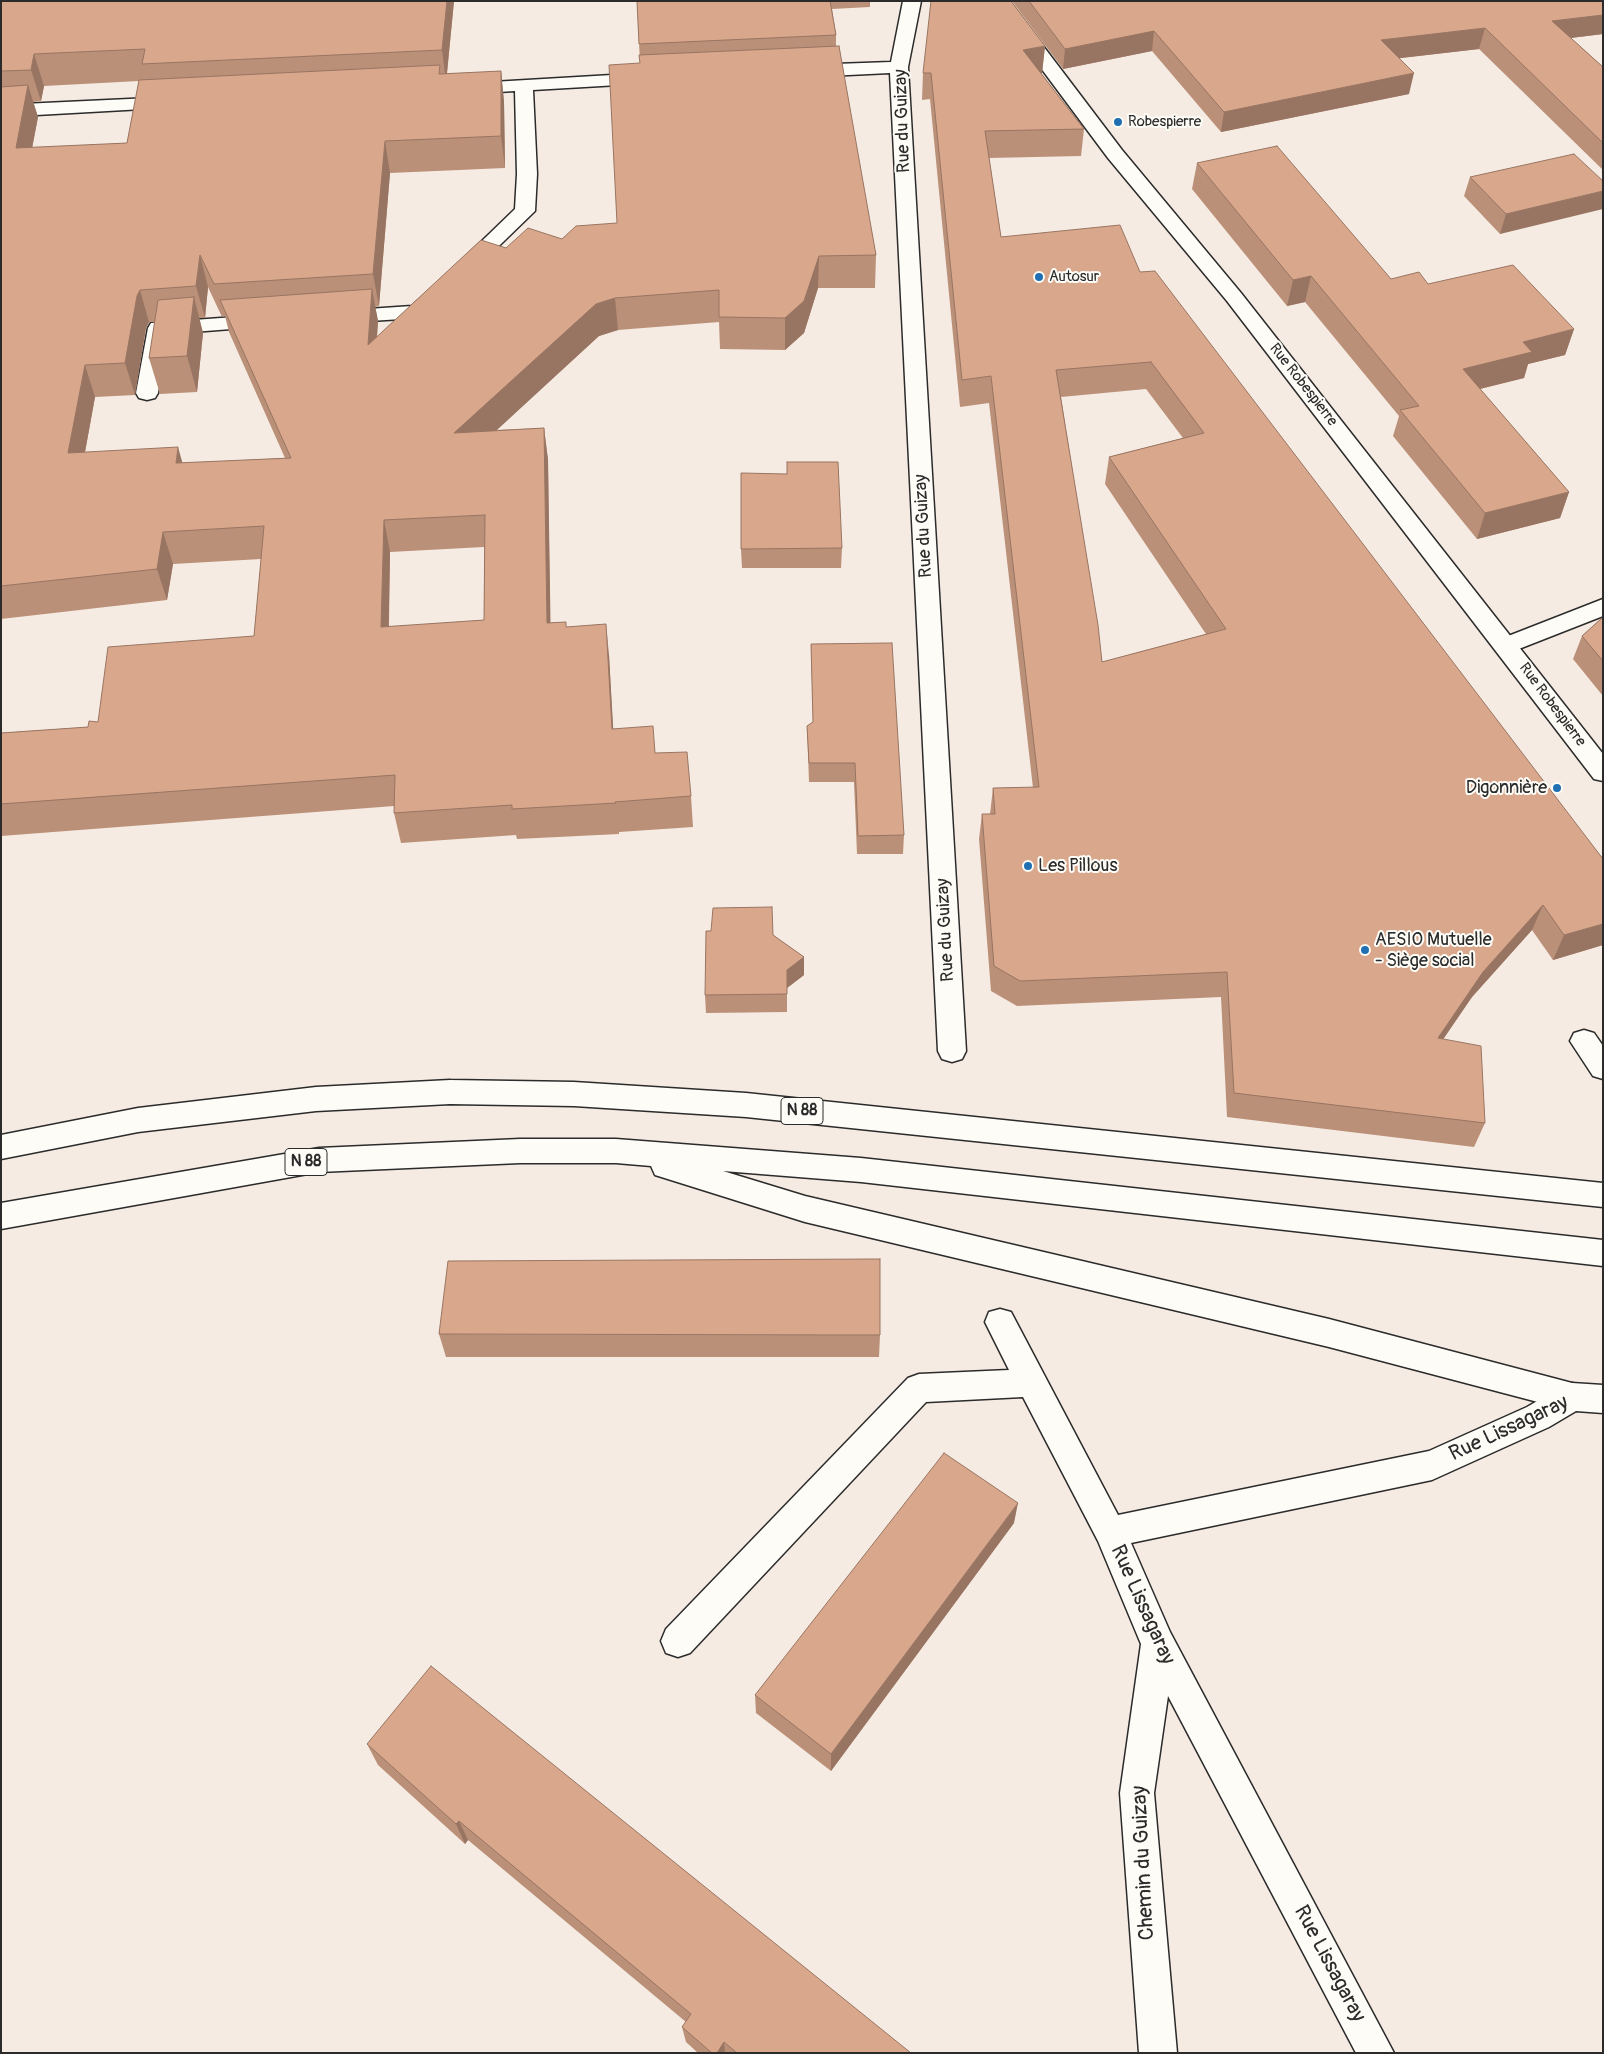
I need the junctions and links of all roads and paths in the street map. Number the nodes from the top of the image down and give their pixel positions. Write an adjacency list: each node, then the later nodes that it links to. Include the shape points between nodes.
1 (912, 1): 3 (main road, Rue du Guizay)
2 (1000, 1): 14 (main road, Rue Robespierre, via 1115,154 1234,297)
3 (899, 67): 4 (main road); 17 (main road, Rue du Guizay)
4 (792, 72)
5 (666, 78): 6 (main road)
6 (524, 85): 7 (main road); 10 (main road, via 525,211 418,312)
7 (445, 89)
8 (187, 102): 9 (main road)
9 (1, 111)
10 (322, 318)
11 (283, 320): 12 (main road, via 158,328)
12 (147, 393)
13 (1603, 607): 14 (main road)
14 (1506, 646): 15 (main road, Rue Robespierre)
15 (1603, 772)
16 (1584, 1041): 18 (main road)
17 (952, 1051)
18 (1603, 1068)
19 (1, 1147): 21 (main road, N 88, via 138,1120 316,1099 450,1092 574,1094 746,1105)
20 (616, 1151): 22 (main road, N 88, via 520,1151 319,1160); 23 (main road, N 88, via 861,1170); 26 (main road, via 805,1209)
21 (1603, 1195)
22 (1, 1216)
23 (1603, 1253)
24 (1000, 1322): 25 (main road)
25 (1032, 1383): 27 (main road); 28 (main road, via 919,1388)
26 (1587, 1398): 27 (main road, Rue Lissagaray, via 1432,1465)
27 (1110, 1532): 29 (main road, Rue Lissagaray)
28 (678, 1641)
29 (1158, 1644): 30 (main road, Chemin du Guizay, via 1137,1793); 31 (main road, Rue Lissagaray)
30 (1158, 2053)
31 (1376, 2053)

